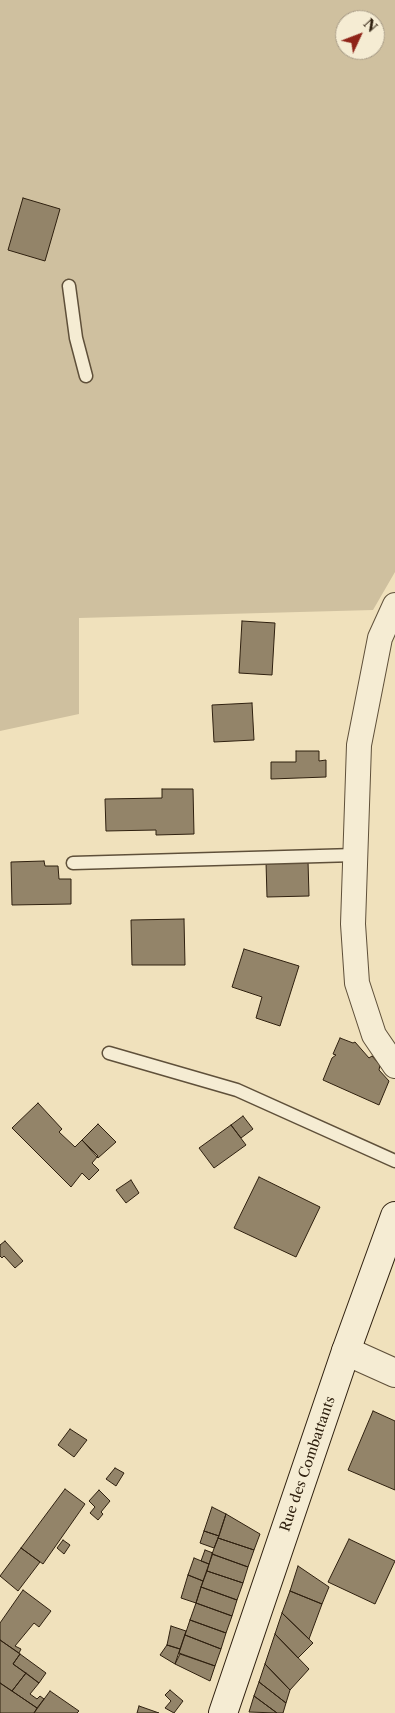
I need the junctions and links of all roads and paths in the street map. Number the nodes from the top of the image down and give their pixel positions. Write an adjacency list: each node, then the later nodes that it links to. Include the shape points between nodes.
1 (70, 286): 2 (lane, via 76,338)
2 (86, 376)
3 (395, 605): 4 (street, via 380,638 359,745)
4 (355, 855): 5 (lane); 7 (street, via 353,924 356,983 374,1035)
5 (73, 863)
6 (109, 1054): 8 (lane, via 237,1090)
7 (395, 1066)
8 (395, 1161)
9 (395, 1216): 10 (main road, Rue des Combattants)
10 (346, 1351): 11 (main road); 12 (main road, Rue des Combattants)
11 (395, 1373)
12 (223, 1713)

